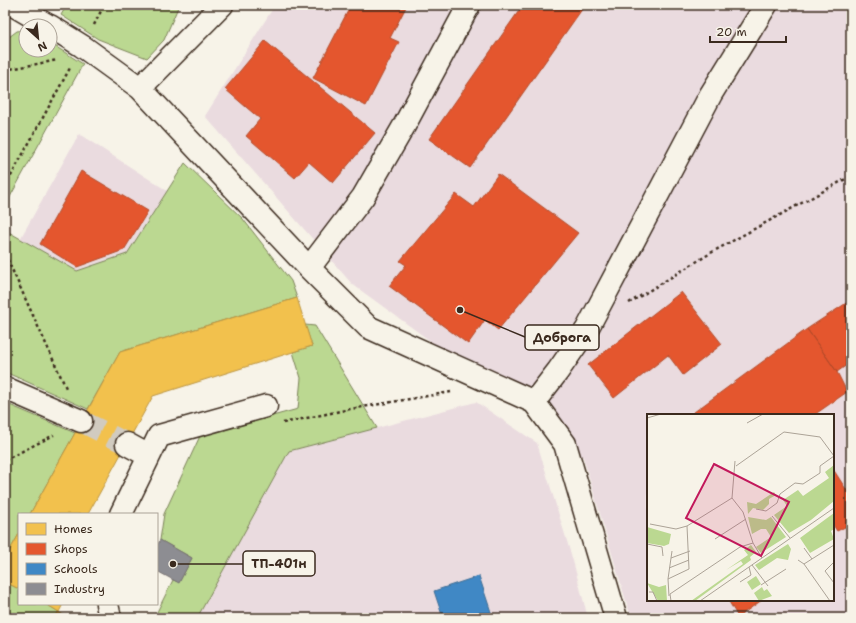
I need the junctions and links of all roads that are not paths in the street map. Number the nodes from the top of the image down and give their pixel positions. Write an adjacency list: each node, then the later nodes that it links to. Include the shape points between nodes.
1 (13, 5): 5 (lane)
2 (222, 5): 7 (lane)
3 (469, 5): 8 (lane, via 363,197)
4 (766, 5): 10 (lane, via 711,94 587,329)
5 (36, 18)
6 (58, 33): 7 (lane, via 79,52)
7 (140, 88): 8 (lane)
8 (309, 268): 10 (lane, via 368,327)
9 (5, 388): 12 (lane)
10 (534, 402): 18 (lane, via 565,444)
11 (266, 406): 14 (lane, via 159,436)
12 (81, 421)
13 (127, 444): 14 (lane)
14 (148, 456): 15 (lane)
15 (120, 513)
16 (108, 605): 17 (lane)
17 (110, 618)
18 (616, 618)

